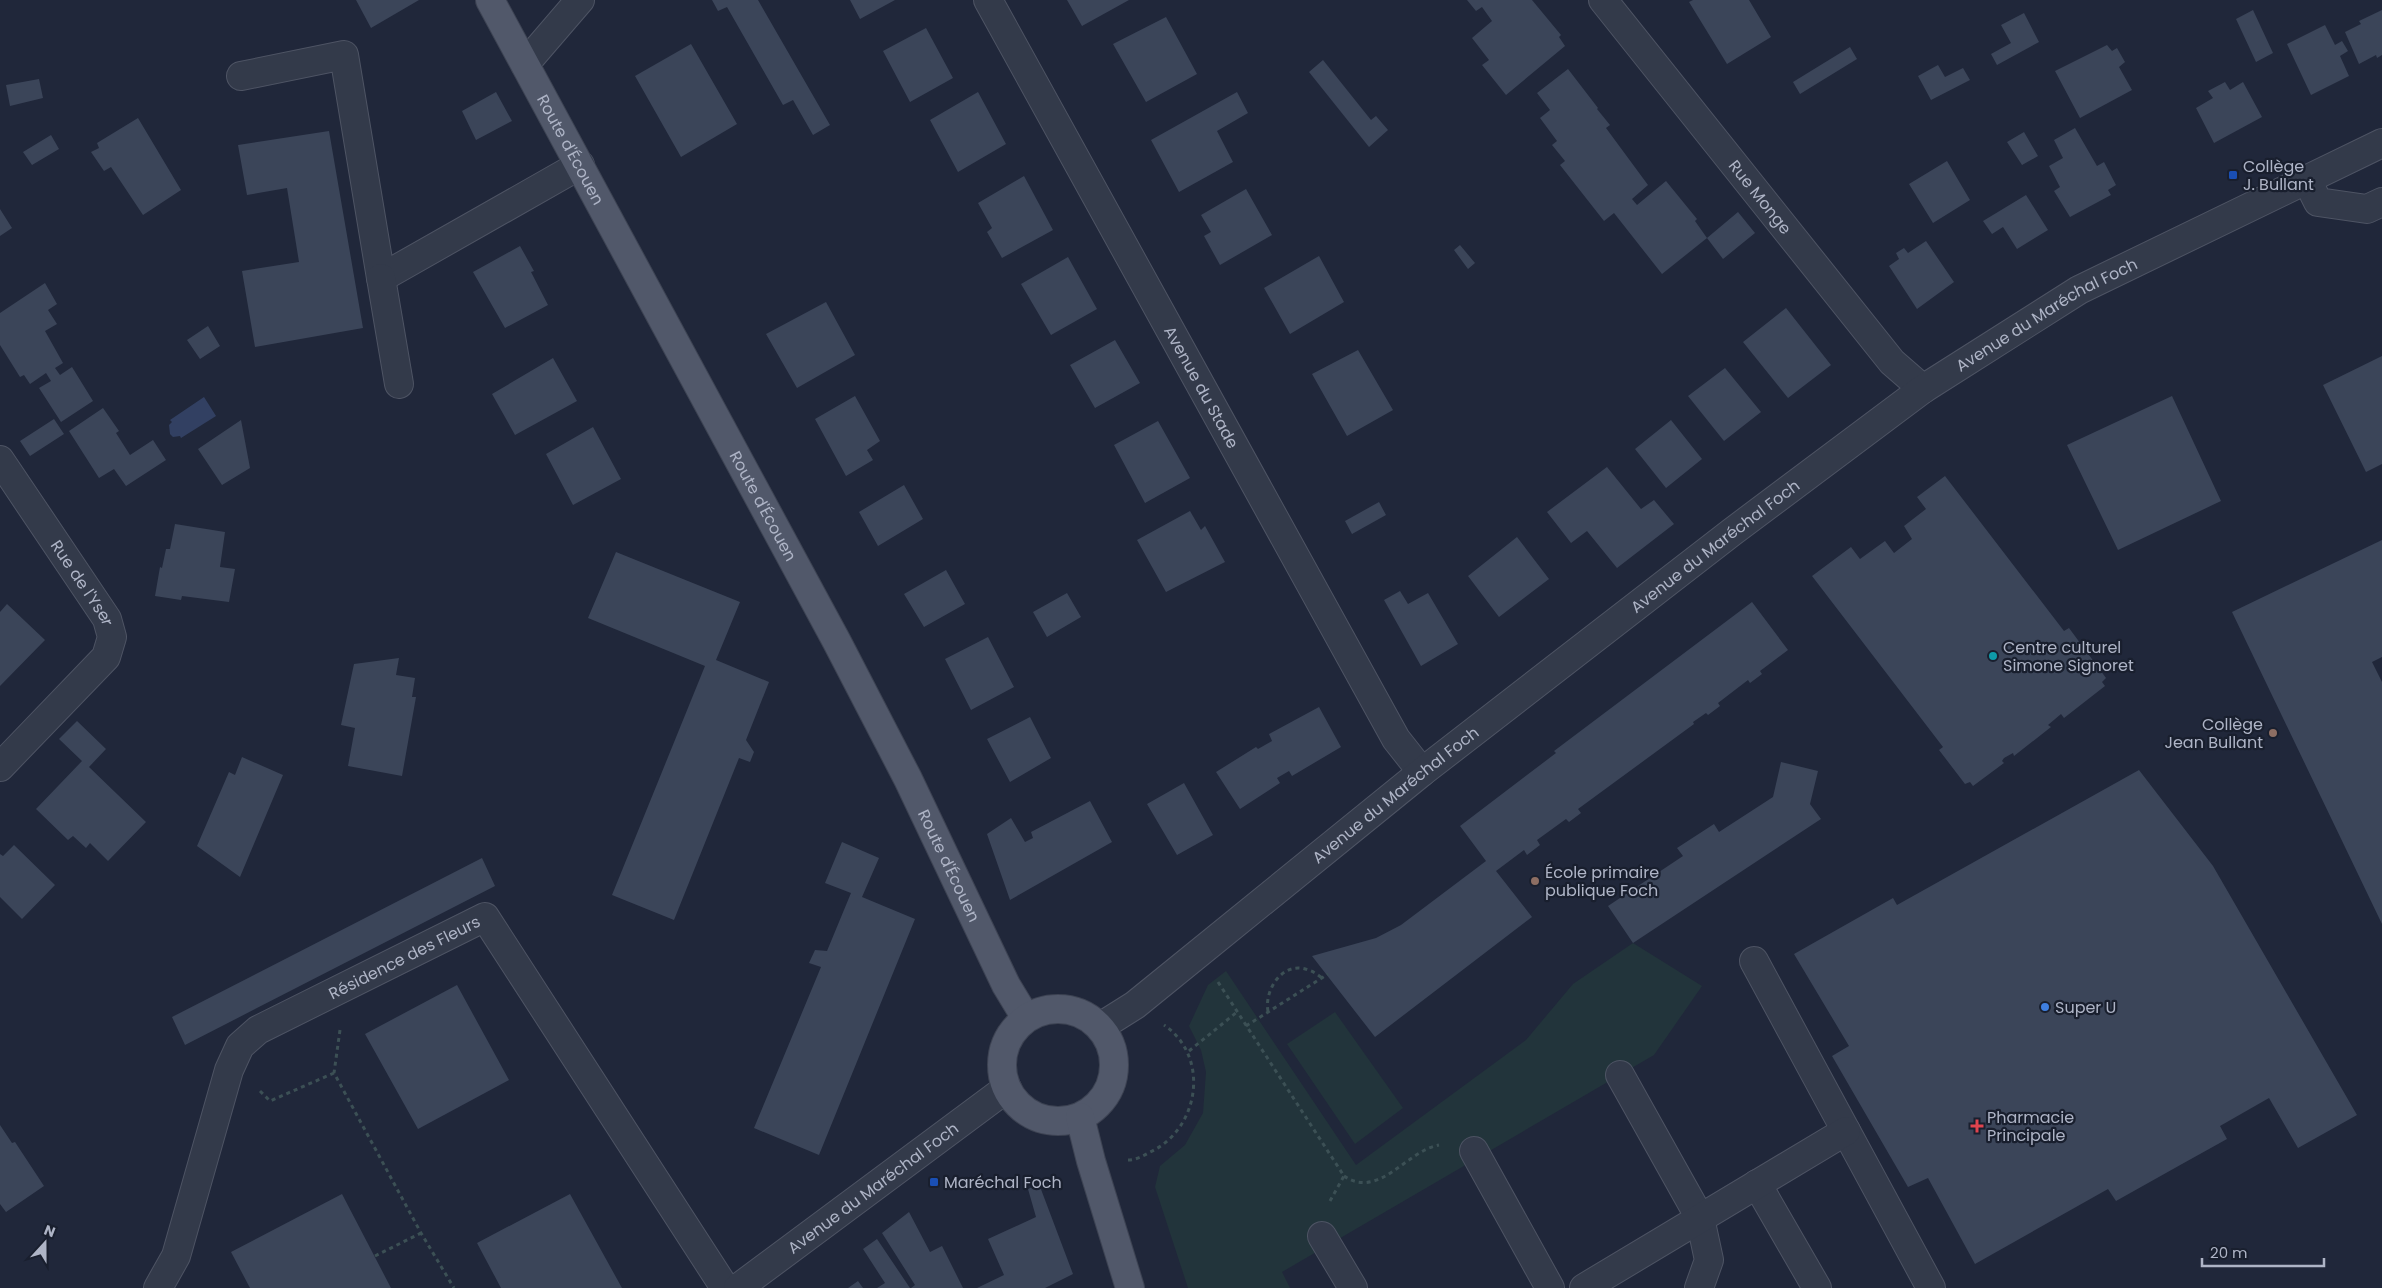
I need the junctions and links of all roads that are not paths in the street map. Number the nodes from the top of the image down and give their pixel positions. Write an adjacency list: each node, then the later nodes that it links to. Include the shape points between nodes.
1 (490, 0): 5 (main road, Route d'Écouen)
2 (580, 0): 5 (street)
3 (988, 0): 16 (street, Avenue du Stade, via 1396,738)
4 (1603, 0): 13 (street, Rue Monge, via 1892,362)
5 (525, 64): 8 (main road, Route d'Écouen)
6 (241, 76): 11 (street, via 344,56)
7 (2382, 143): 9 (street, Avenue du Maréchal Foch)
8 (580, 165): 11 (street); 18 (main road, Route d'Écouen, via 842,650 1006,984)
9 (2307, 180): 10 (street, via 2318,202 2367,209); 13 (street, Avenue du Maréchal Foch, via 2079,290)
10 (2382, 202)
11 (381, 278): 12 (street)
12 (399, 384)
13 (1923, 389): 16 (street, Avenue du Maréchal Foch)
14 (0, 460): 15 (street, Rue de l'Yser, via 107,619 112,637 106,657)
15 (0, 767)
16 (1422, 772): 19 (street, Avenue du Maréchal Foch, via 1200,954 1135,1005)
17 (1754, 961): 23 (street)
18 (1026, 1018): 19 (main road, via 1049,1010 1073,1010 1088,1016); 21 (main road, via 1015,1029 1002,1057 1002,1073)
19 (1100, 1027): 22 (main road, via 1110,1042 1114,1059 1113,1077 1107,1093 1096,1107)
20 (1620, 1075): 26 (street)
21 (1007, 1088): 22 (main road, via 1022,1108 1036,1116 1050,1121); 30 (street, Avenue du Maréchal Foch)
22 (1080, 1117): 31 (main road)
23 (1846, 1130): 25 (street); 37 (street)
24 (1474, 1151): 33 (street)
25 (1757, 1184): 26 (street); 36 (street)
26 (1700, 1218): 34 (street); 35 (street, via 1709,1260)
27 (1322, 1236): 32 (street)
28 (158, 1288): 29 (street, Résidence des Fleurs, via 176,1256 240,1046 258,1030 485,917)
29 (725, 1288)
30 (738, 1288)
31 (1130, 1288)
32 (1353, 1288)
33 (1550, 1288)
34 (1584, 1288)
35 (1699, 1288)
36 (1817, 1288)
37 (1931, 1288)

